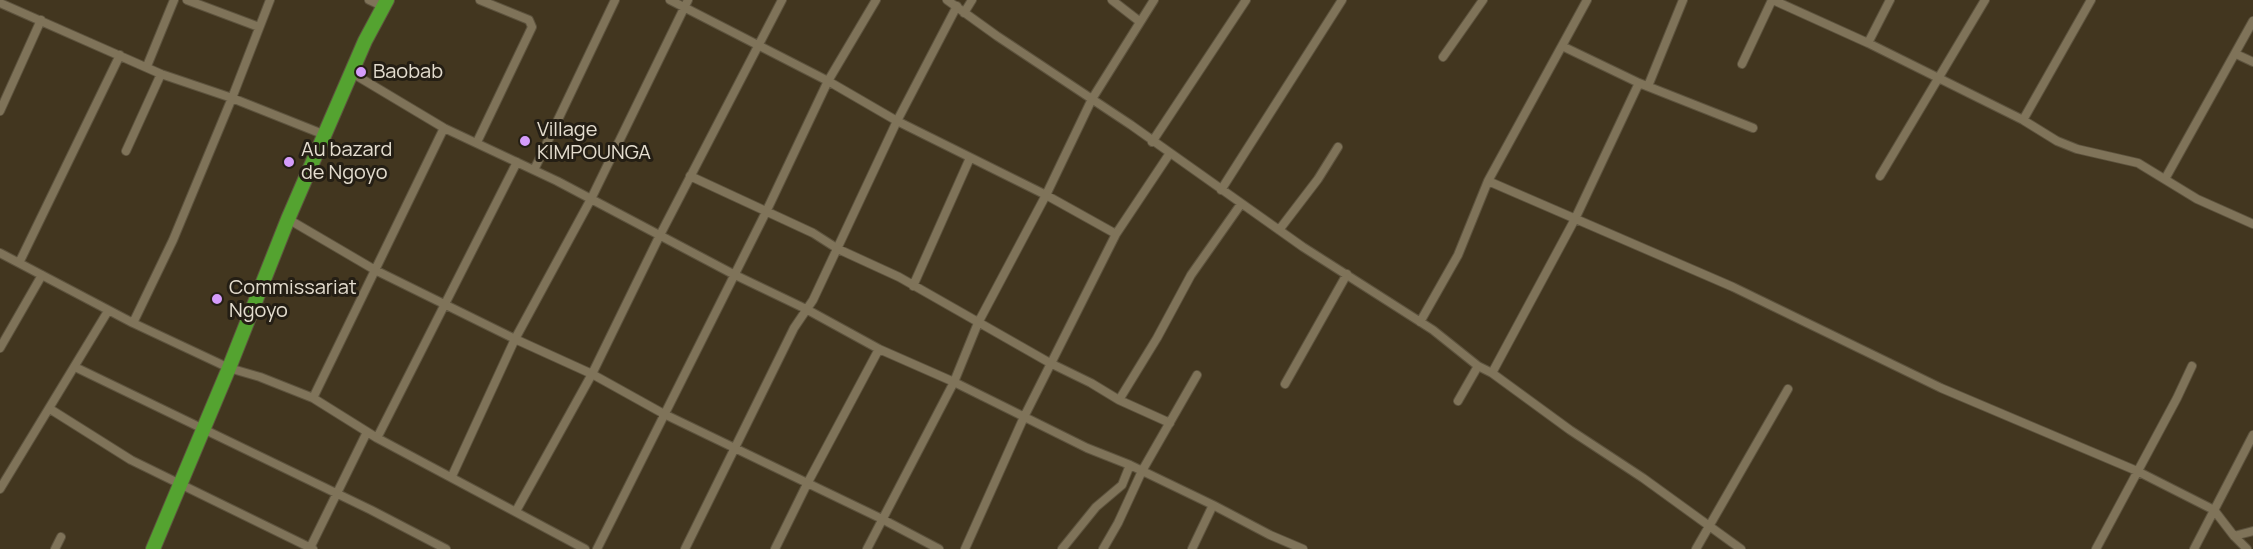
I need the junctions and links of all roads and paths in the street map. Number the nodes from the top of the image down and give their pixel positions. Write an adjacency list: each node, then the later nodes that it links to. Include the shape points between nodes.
1 (174, 0): 40 (street)
2 (187, 0): 31 (street)
3 (270, 0): 31 (street)
4 (369, 0): 24 (street)
5 (480, 0): 54 (street, via 529,20 532,27)
6 (615, 0): 61 (street)
7 (670, 0): 25 (street)
8 (782, 0): 33 (street)
9 (876, 0): 44 (street)
10 (947, 0): 26 (street)
11 (972, 0): 27 (street)
12 (1112, 0): 29 (street)
13 (1154, 0): 29 (street)
14 (1246, 0): 55 (street)
15 (1342, 0): 66 (street)
16 (1483, 0): 37 (street)
17 (1587, 0): 34 (street)
18 (1683, 0): 45 (street)
19 (1773, 0): 32 (street); 39 (street)
20 (1890, 0): 32 (street)
21 (1985, 0): 43 (street)
22 (2091, 0): 49 (street)
23 (0, 3): 28 (street)
24 (386, 4): 41 (highway)
25 (686, 4): 33 (street); 68 (street)
26 (957, 6): 27 (street); 50 (street)
27 (964, 13): 47 (street)
28 (41, 20): 36 (street); 48 (street)
29 (1139, 21): 47 (street)
30 (2253, 21): 35 (street)
31 (259, 27): 46 (street)
32 (1868, 43): 43 (street)
33 (757, 46): 44 (street); 62 (street)
34 (1562, 46): 45 (street); 65 (street)
35 (2236, 54): 38 (street); 64 (street)
36 (120, 55): 40 (street); 79 (street)
37 (1443, 57)
38 (2253, 62)
39 (1742, 63)
40 (147, 66): 42 (street)
41 (352, 73): 51 (street); 53 (highway)
42 (161, 74): 46 (street); 57 (street)
43 (1939, 79): 49 (street); 63 (street)
44 (828, 81): 50 (street); 70 (street)
45 (1644, 84): 52 (street); 72 (street)
46 (232, 98): 53 (street); 89 (street, via 173,240)
47 (1092, 99): 55 (street); 67 (street)
48 (0, 111)
49 (2023, 120): 64 (street, via 2057,141 2138,163)
50 (897, 121): 59 (street); 77 (street)
51 (444, 128): 54 (street); 80 (street)
52 (1753, 128)
53 (325, 135): 71 (highway)
54 (477, 142): 60 (street)
55 (1152, 142): 58 (street)
56 (1338, 147): 74 (street)
57 (126, 151)
58 (1170, 153): 66 (street); 75 (street)
59 (970, 158): 67 (street); 84 (street)
60 (517, 162): 61 (street); 85 (street)
61 (534, 170): 68 (street)
62 (690, 176): 70 (street); 76 (street)
63 (1880, 176)
64 (2164, 179): 73 (street)
65 (1488, 181): 72 (street); 88 (street, via 1458,255)
66 (1221, 190): 69 (street)
67 (1046, 195): 75 (street); 90 (street)
68 (591, 199): 76 (street); 91 (street)
69 (1240, 204): 74 (street); 106 (street, via 1191,275)
70 (766, 212): 77 (street); 81 (street)
71 (288, 219): 80 (street); 98 (highway)
72 (1575, 219): 99 (street); 119 (street, via 1742,291 1941,388)
73 (2253, 224)
74 (1279, 230): 82 (street)
75 (1116, 234): 94 (street)
76 (660, 235): 81 (street); 100 (street)
77 (838, 249): 84 (street); 86 (street)
78 (0, 253): 79 (street)
79 (19, 263): 83 (street)
80 (375, 270): 85 (street); 105 (street)
81 (734, 273): 86 (street); 109 (street)
82 (1347, 274): 88 (street); 103 (street)
83 (42, 275): 87 (street); 92 (street)
84 (913, 286): 90 (street)
85 (446, 304): 91 (street); 115 (street)
86 (806, 309): 93 (street); 116 (street)
87 (108, 311): 89 (street); 97 (street)
88 (1420, 322): 95 (street)
89 (133, 323): 98 (street)
90 (978, 323): 94 (street); 102 (street)
91 (515, 339): 100 (street); 120 (street)
92 (0, 348)
93 (879, 349): 102 (street); 122 (street)
94 (1050, 363): 106 (street); 110 (street)
95 (1478, 366): 99 (street); 107 (street)
96 (2192, 366): 119 (street)
97 (75, 367): 108 (street); 112 (street)
98 (229, 368): 105 (street); 112 (highway)
99 (1492, 373): 129 (street)
100 (592, 374): 109 (street); 127 (street)
101 (1197, 375): 111 (street)
102 (954, 382): 110 (street); 128 (street)
103 (1285, 384)
104 (1788, 389): 129 (street)
105 (313, 398): 113 (street)
106 (1119, 400): 111 (street)
107 (1458, 401)
108 (50, 409): 121 (street, via 131,460); 123 (street)
109 (664, 414): 116 (street); 138 (street)
110 (1024, 417): 117 (street); 143 (street)
111 (1170, 423): 118 (street)
112 (204, 428): 121 (highway); 124 (street)
113 (367, 432): 115 (street); 124 (street)
114 (2253, 435): 126 (street)
115 (377, 438): 120 (street)
116 (735, 449): 122 (street); 139 (street)
117 (1130, 465): 118 (street); 144 (street, via 1122,485 1096,507)
118 (1142, 471): 125 (street); 145 (street)
119 (2137, 471): 126 (street); 150 (street)
120 (452, 476): 127 (street)
121 (181, 484): 133 (street); 135 (highway)
122 (807, 484): 128 (street); 140 (street)
123 (0, 489)
124 (336, 493): 133 (street); 136 (street)
125 (1213, 505): 146 (street); 147 (street)
126 (2214, 510): 131 (street); 151 (street)
127 (516, 511): 137 (street)
128 (882, 519): 141 (street); 142 (street)
129 (1708, 525): 148 (street); 149 (street)
130 (2253, 531): 131 (street)
131 (2234, 536): 152 (street)
132 (61, 537): 134 (street)
133 (311, 548)
134 (54, 549)
135 (153, 549)
136 (446, 549)
137 (585, 549)
138 (597, 549)
139 (685, 549)
140 (775, 549)
141 (867, 549)
142 (939, 549)
143 (965, 549)
144 (1062, 549)
145 (1103, 549)
146 (1192, 549)
147 (1303, 549)
148 (1696, 549)
149 (1741, 549)
150 (2096, 549)
151 (2194, 549)
152 (2247, 549)

